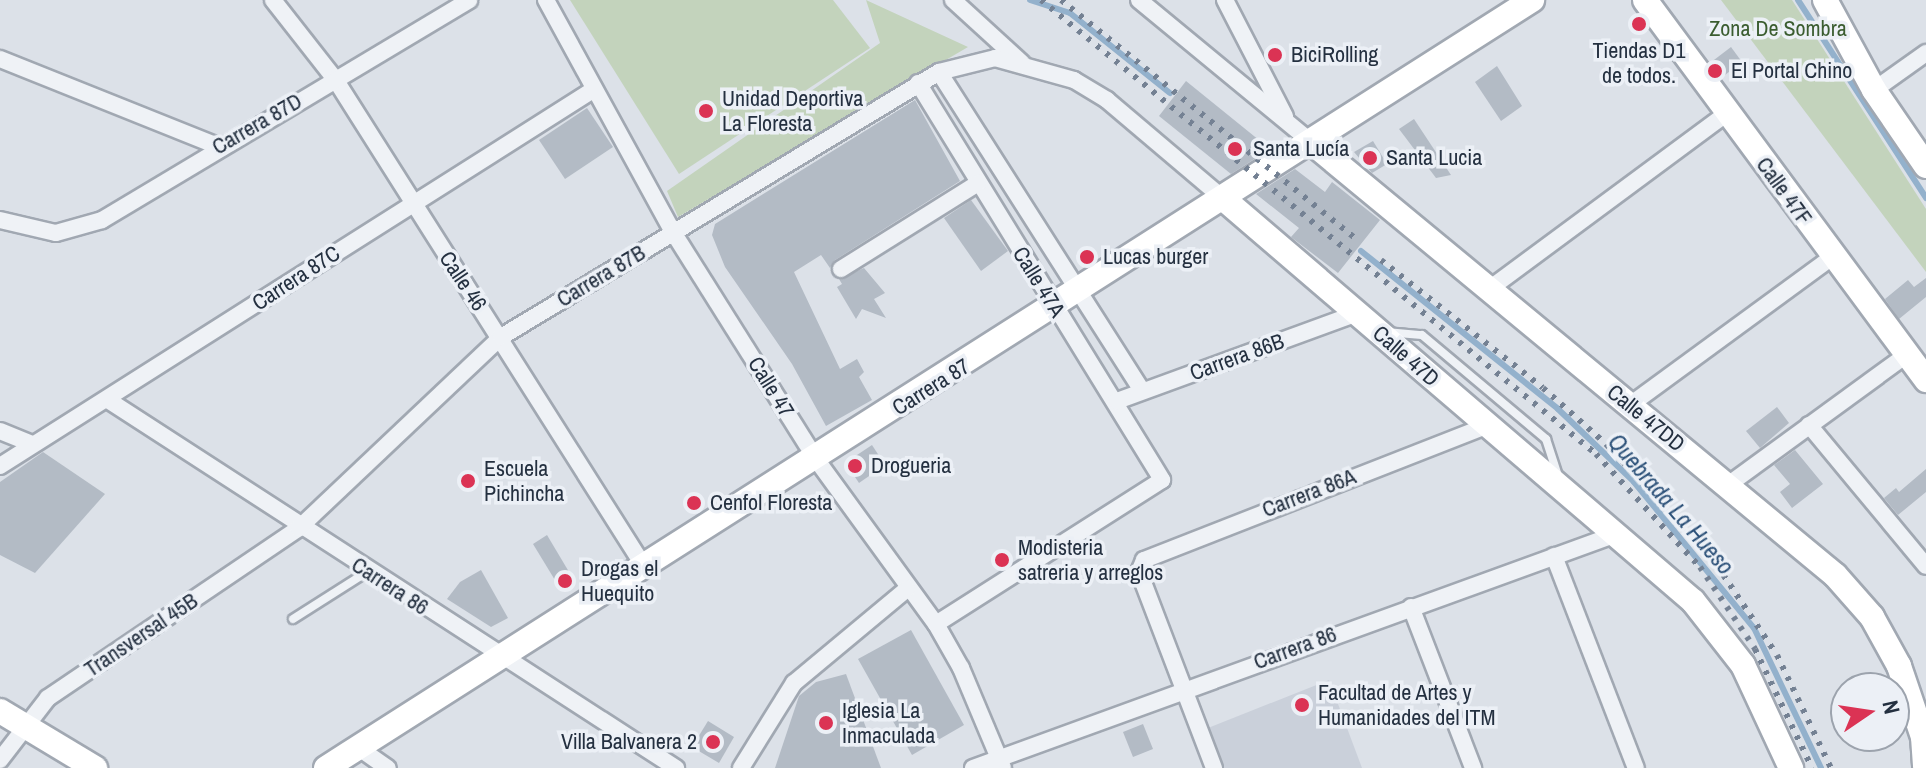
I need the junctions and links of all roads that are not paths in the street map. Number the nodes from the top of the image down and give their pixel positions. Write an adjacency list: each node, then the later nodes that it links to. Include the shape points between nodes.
1 (273, 0): 14 (street, Calle 46)
2 (469, 0): 14 (street, Carrera 87D)
3 (546, 0): 16 (street, Calle 47)
4 (953, 0): 12 (street)
5 (1139, 0): 19 (street, Calle 47DD)
6 (1225, 0): 19 (street, Calle 47DD)
7 (1532, 0): 20 (street, Carrera 87)
8 (1645, 0): 18 (street, Calle 47F)
9 (1826, 0): 17 (street)
10 (1926, 53): 17 (street)
11 (0, 59): 21 (street)
12 (1022, 63): 13 (street, Calle 47D, via 995,58); 24 (street, Calle 47D, via 1074,80 1107,100)
13 (939, 72): 15 (street, Carrera 87B); 31 (street, Calle 47A)
14 (335, 79): 21 (street, Carrera 87D); 25 (street, Calle 46)
15 (918, 83): 23 (street, Calle 47A); 27 (street, Carrera 87B)
16 (593, 90): 25 (street, Carrera 87C); 27 (street, Calle 47)
17 (1874, 90): 22 (street)
18 (1727, 113): 28 (street, Calle 47F); 30 (street)
19 (1288, 121): 20 (street, Calle 47DD)
20 (1311, 142): 24 (street, Carrera 87); 30 (street, Calle 47DD)
21 (218, 146): 26 (street, Carrera 87D, via 102,220 72,231 40,231)
22 (1926, 166)
23 (978, 183): 29 (street); 32 (street, Calle 47A)
24 (1225, 200): 31 (street, Carrera 87); 33 (street, Calle 47D)
25 (412, 204): 35 (street, Calle 46); 39 (street, Carrera 87C)
26 (0, 220)
27 (673, 232): 35 (street, Carrera 87B); 46 (street, Calle 47)
28 (1832, 257): 36 (street, Calle 47F); 41 (street)
29 (841, 269)
30 (1488, 290): 41 (street, Calle 47DD)
31 (1078, 293): 32 (street, Carrera 87); 38 (street, Calle 47A)
32 (1054, 309): 40 (street, Calle 47A); 46 (street, Carrera 87)
33 (1358, 313): 34 (street, Calle 47D); 38 (street, Carrera 86B)
34 (1378, 332): 42 (street, Calle 47D); 48 (lane, via 1422,335 1546,439)
35 (501, 337): 50 (street, Carrera 87B); 54 (street, Calle 46)
36 (1906, 355): 37 (street, Calle 47F); 43 (street)
37 (1926, 380)
38 (1142, 391): 40 (street, Carrera 86B)
39 (108, 400): 45 (street, Carrera 87C); 50 (street, Carrera 86)
40 (1117, 401): 59 (street, Calle 47A, via 1162,480)
41 (1630, 405): 49 (street, Calle 47DD)
42 (1488, 425): 48 (street, Calle 47D); 61 (street, Carrera 86A, via 1154,552 1139,572)
43 (1809, 425): 49 (street); 53 (street)
44 (0, 431): 45 (street)
45 (33, 444): 47 (street, Carrera 87C)
46 (816, 459): 54 (street, Carrera 87); 56 (street, Calle 47)
47 (0, 466)
48 (1560, 484): 51 (street, Calle 47D)
49 (1728, 485): 64 (street, Calle 47DD, via 1835,575 1872,617 1910,690)
50 (299, 528): 55 (street, Carrera 86); 63 (street, Transversal 45B, via 48,698)
51 (1619, 533): 52 (street, Carrera 86); 77 (street, Calle 47D, via 1719,630 1770,715)
52 (1554, 556): 57 (street, Carrera 86); 76 (street)
53 (1926, 566)
54 (645, 568): 60 (street, Carrera 87)
55 (367, 572): 58 (lane); 60 (street, Carrera 86)
56 (907, 589): 59 (street, Calle 47); 72 (street, via 794,683)
57 (1411, 607): 61 (street, Carrera 86); 75 (street)
58 (293, 619)
59 (936, 624): 67 (street, Calle 47, via 961,668)
60 (499, 657): 65 (street, Carrera 87); 71 (street, Carrera 86)
61 (1183, 688): 67 (street, Carrera 86); 74 (street)
62 (0, 711): 63 (street)
63 (23, 725): 66 (street, Transversal 45B); 68 (street)
64 (1925, 734): 78 (street, Calle 47DD)
65 (359, 748): 69 (street, Carrera 87); 70 (street)
66 (0, 760)
67 (1001, 763): 73 (street, Carrera 86)
68 (95, 768)
69 (326, 768)
70 (388, 768)
71 (676, 768)
72 (741, 768)
73 (973, 768)
74 (1214, 768)
75 (1473, 768)
76 (1636, 768)
77 (1791, 768)
78 (1925, 768)

